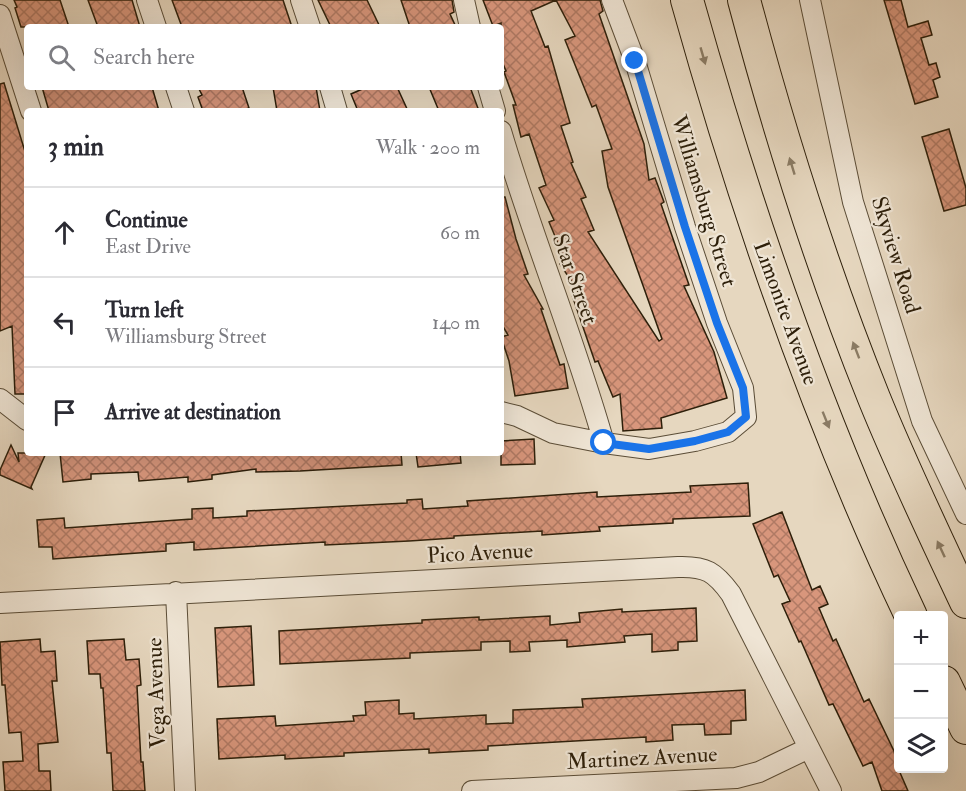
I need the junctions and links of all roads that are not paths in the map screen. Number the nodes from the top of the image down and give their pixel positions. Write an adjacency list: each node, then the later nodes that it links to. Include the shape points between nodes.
1 (147, 0): 9 (street)
2 (302, 0): 10 (street)
3 (464, 0): 11 (street)
4 (612, 0): 25 (street, Williamsburg Street, via 635,61 717,323 743,388 746,417 728,432 695,441 649,449)
5 (687, 0): 30 (main road, Limonite Avenue, one-way to 30, via 782,305 842,461)
6 (744, 0): 28 (main road, one-way to 6, via 907,476 843,314 800,194)
7 (810, 0): 26 (street, Skyview Road, via 853,202 922,421)
8 (0, 15): 12 (street)
9 (155, 24)
10 (309, 24)
11 (470, 24)
12 (24, 89)
13 (24, 90): 17 (street)
14 (177, 90): 18 (street)
15 (331, 90): 19 (street)
16 (489, 90): 20 (street)
17 (30, 108)
18 (183, 108)
19 (336, 108)
20 (494, 108)
21 (504, 141): 25 (street, Star Street)
22 (0, 399): 24 (street)
23 (504, 413): 25 (street, via 553,433)
24 (24, 418)
25 (604, 443)
26 (966, 514)
27 (176, 592): 29 (street, Pico Avenue); 33 (street, Pico Avenue, via 703,568 713,573 730,594); 34 (street, Vega Avenue)
28 (966, 602)
29 (0, 603)
30 (909, 611)
31 (948, 690): 32 (main road)
32 (966, 728)
33 (809, 748): 35 (street, Martinez Avenue, via 759,772 736,778); 36 (street, Pico Avenue)
34 (184, 791)
35 (472, 791)
36 (831, 791)

